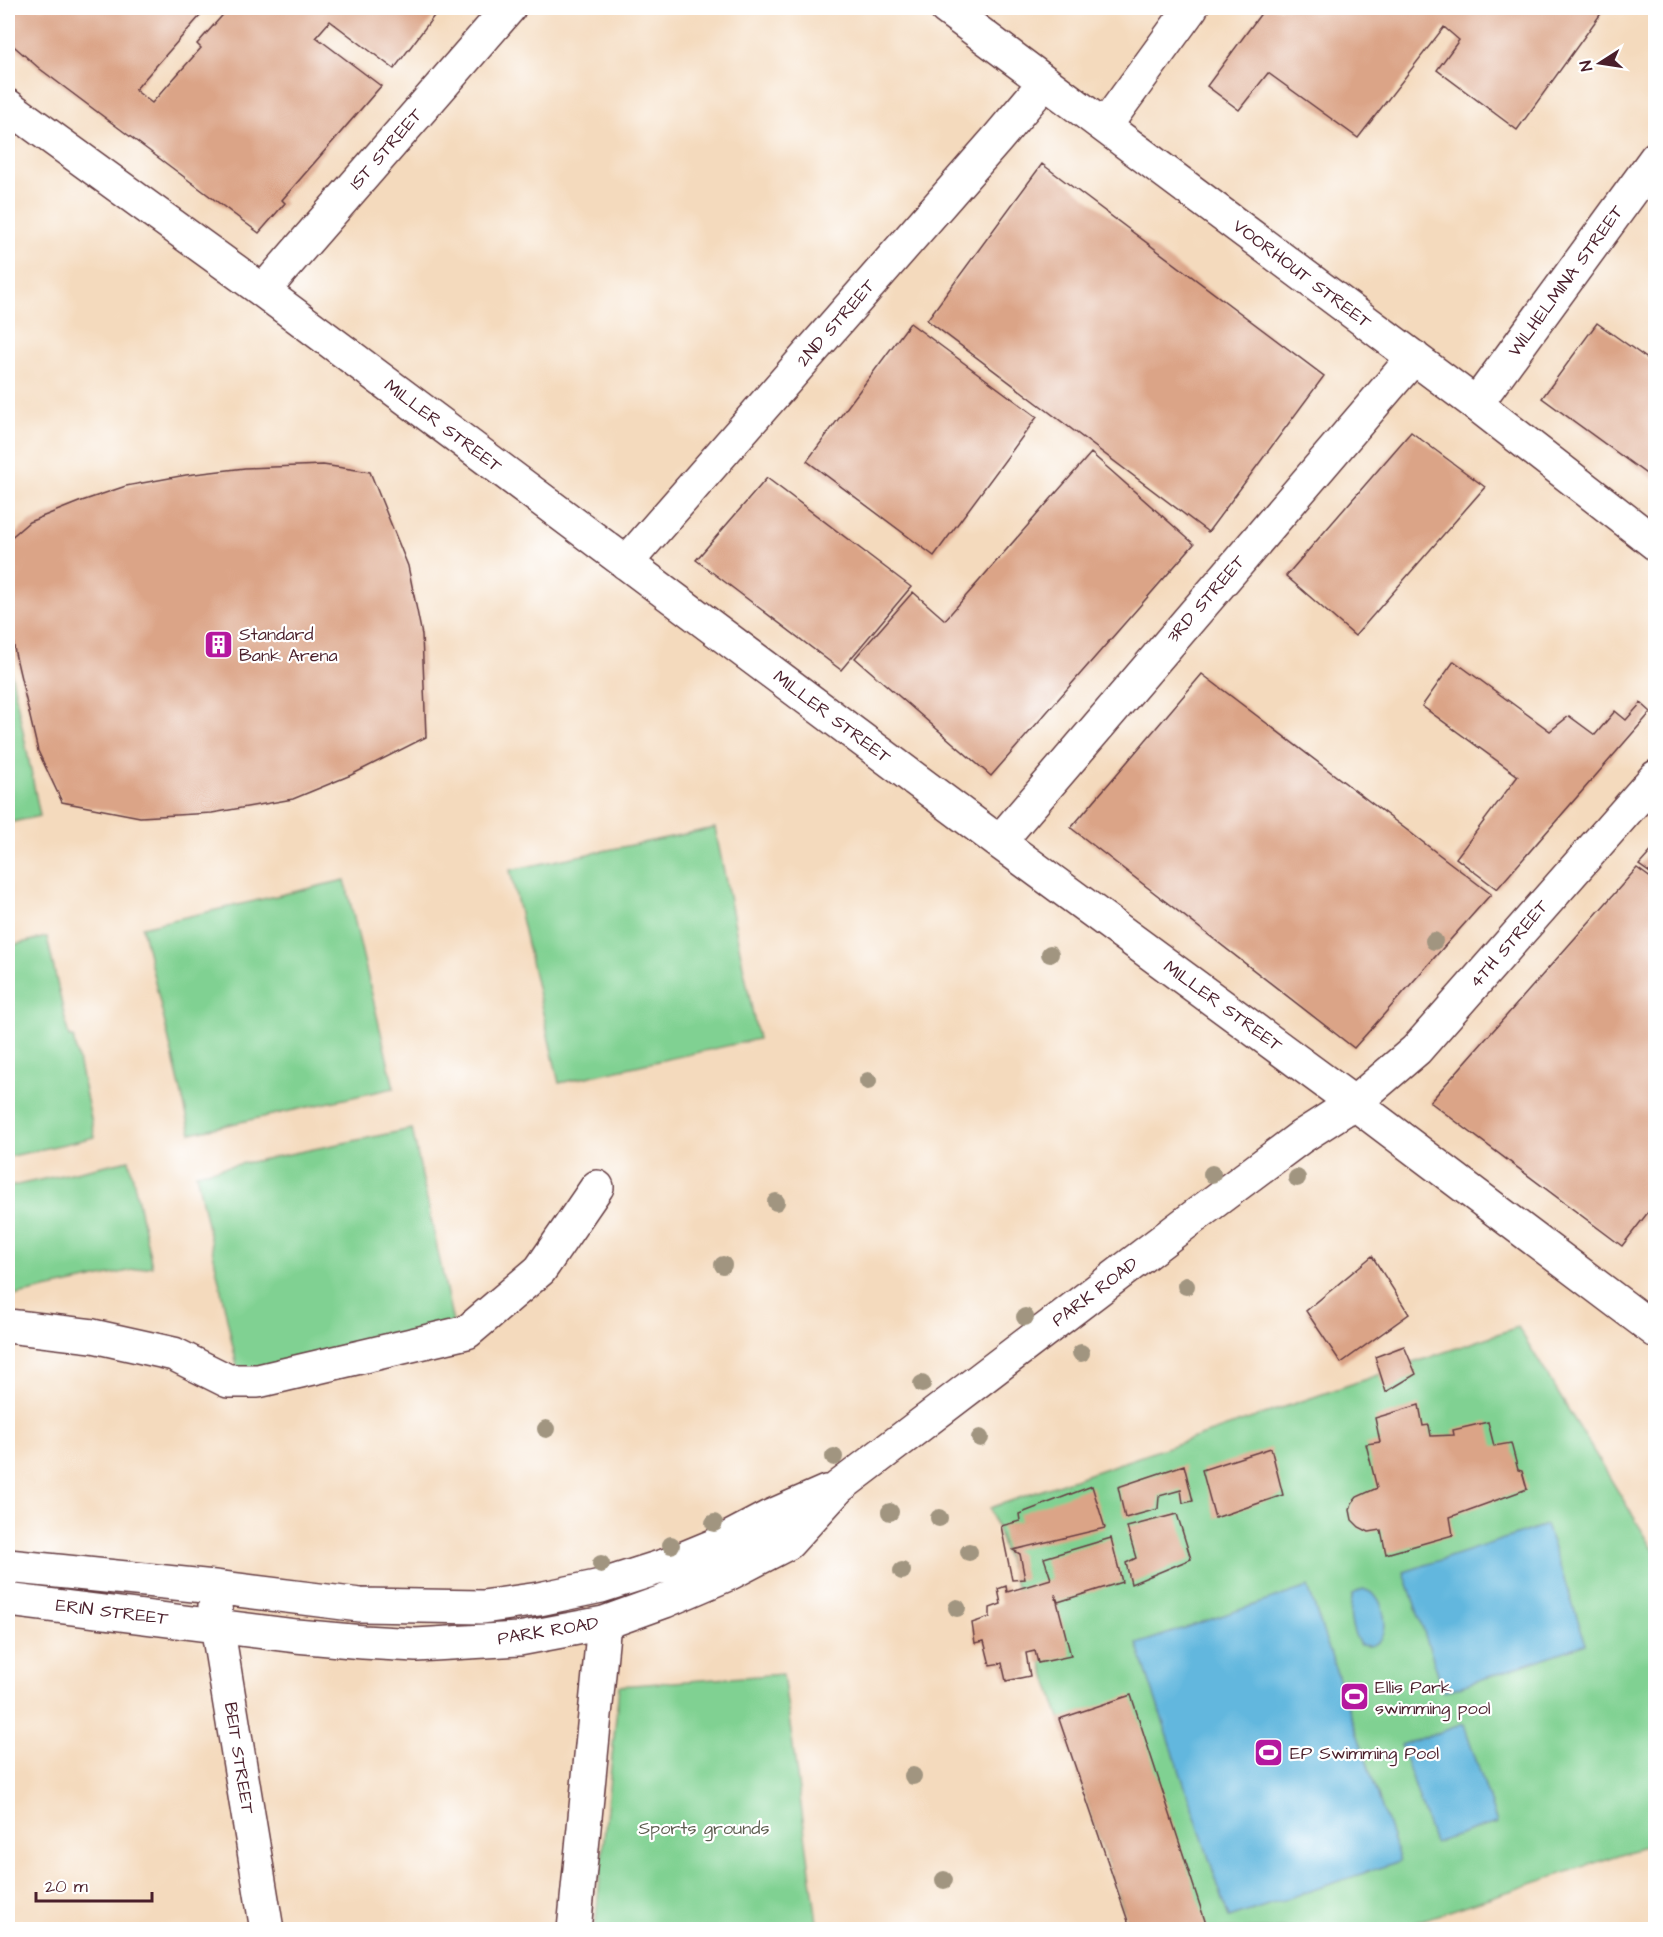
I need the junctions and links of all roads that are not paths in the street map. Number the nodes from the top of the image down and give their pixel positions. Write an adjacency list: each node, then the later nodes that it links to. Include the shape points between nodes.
1 (509, 8): 8 (street, 1ST STREET)
2 (946, 8): 4 (street, VOORHOUT STREET)
3 (1191, 8): 6 (street)
4 (1045, 82): 6 (street, VOORHOUT STREET); 13 (street, 2ND STREET)
5 (8, 106): 8 (street, MILLER STREET)
6 (1105, 126): 9 (street, VOORHOUT STREET)
7 (1656, 158): 10 (street, WILHELMINA STREET)
8 (263, 291): 13 (street, MILLER STREET)
9 (1414, 357): 10 (street, VOORHOUT STREET); 15 (street, 3RD STREET)
10 (1476, 404): 11 (street, VOORHOUT STREET)
11 (1641, 527): 12 (street, VOORHOUT STREET)
12 (1656, 544)
13 (626, 563): 15 (street, MILLER STREET)
14 (1656, 777): 16 (street, 4TH STREET, via 1416,1050)
15 (999, 842): 16 (street, MILLER STREET)
16 (1354, 1103): 19 (street, MILLER STREET); 20 (street, PARK ROAD, via 1196,1215)
17 (597, 1187): 18 (street, via 540,1270 467,1332 258,1382 228,1381 174,1354 93,1336)
18 (8, 1326)
19 (1656, 1331)
20 (839, 1486): 22 (street, PARK ROAD, via 670,1564 601,1586 539,1599 483,1607 360,1605); 24 (street, PARK ROAD, via 788,1542 707,1583)
21 (8, 1566): 22 (street, ERIN STREET)
22 (214, 1587): 25 (street, BEIT STREET)
23 (8, 1600): 25 (street, ERIN STREET)
24 (604, 1623): 25 (street, PARK ROAD, via 519,1640 416,1645 296,1636); 27 (street)
25 (217, 1625): 26 (street, BEIT STREET)
26 (267, 1929)
27 (574, 1929)

